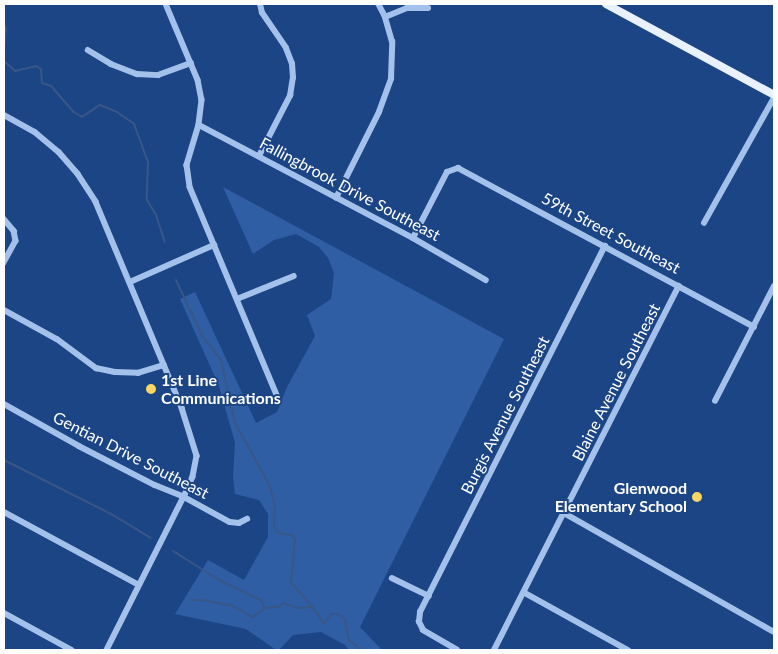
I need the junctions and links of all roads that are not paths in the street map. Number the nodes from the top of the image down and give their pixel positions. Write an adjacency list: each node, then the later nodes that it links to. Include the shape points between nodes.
1 (166, 4): 8 (street)
2 (260, 4): 12 (street, via 286,48 293,78 290,96)
3 (378, 4): 6 (street)
4 (606, 4): 9 (main road)
5 (428, 8): 6 (street, via 412,7)
6 (385, 17): 13 (street, via 392,42 391,79 379,112)
7 (88, 50): 8 (street, via 137,74 158,74)
8 (191, 63): 11 (street, via 202,100)
9 (774, 96): 15 (street)
10 (4, 114): 22 (street, via 51,144 78,174 96,202)
11 (199, 125): 12 (street, Fallingbrook Drive Southeast); 17 (street, via 187,165 190,187)
12 (259, 156): 13 (street, Fallingbrook Drive Southeast)
13 (336, 198): 16 (street, Fallingbrook Drive Southeast)
14 (4, 219): 19 (street, via 14,231 16,241)
15 (704, 223)
16 (413, 238): 18 (street, 59th Street Southeast, via 447,172 463,169); 21 (street, Fallingbrook Drive Southeast)
17 (214, 246): 22 (street); 25 (street)
18 (605, 246): 23 (street, 59th Street Southeast); 39 (street, Burgis Avenue Southeast)
19 (4, 263)
20 (294, 276): 25 (street)
21 (486, 280)
22 (130, 282): 28 (street)
23 (679, 286): 27 (street, 59th Street Southeast); 34 (street, Blaine Avenue Southeast)
24 (774, 286): 27 (street)
25 (238, 299): 29 (street)
26 (4, 310): 28 (street, via 57,339 96,368 138,373)
27 (754, 327): 30 (street)
28 (164, 365): 32 (street, via 190,428 197,456 193,477)
29 (277, 395)
30 (715, 402)
31 (4, 404): 32 (street, Gentian Drive Southeast, via 112,463)
32 (184, 497): 35 (street, Gentian Drive Southeast, via 230,522); 37 (street)
33 (4, 512): 37 (street)
34 (564, 513): 38 (street, Blaine Avenue Southeast); 41 (street)
35 (247, 519)
36 (392, 578): 39 (street)
37 (140, 585): 43 (street)
38 (525, 593): 45 (street, Blaine Avenue Southeast); 46 (street)
39 (428, 596): 44 (street, via 420,612 423,630)
40 (4, 613): 42 (street)
41 (774, 632)
42 (72, 650)
43 (107, 650)
44 (457, 650)
45 (494, 650)
46 (628, 650)

